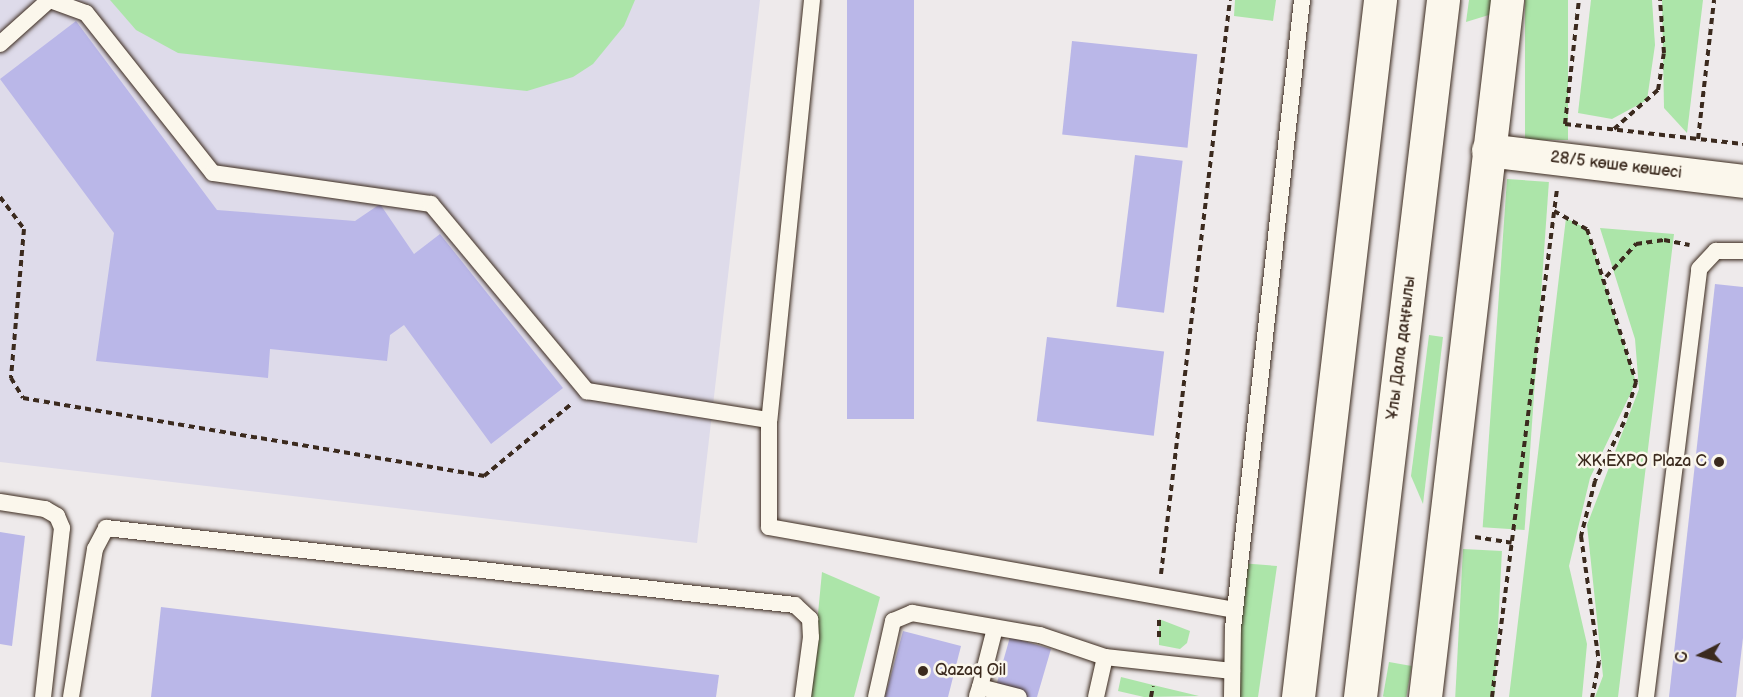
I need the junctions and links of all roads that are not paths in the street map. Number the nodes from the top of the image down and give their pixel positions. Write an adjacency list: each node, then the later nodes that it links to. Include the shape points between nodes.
1 (50, 0): 7 (lane); 11 (lane, via 86,13 213,173 431,204 587,391)
2 (812, 0): 11 (lane)
3 (1302, 0): 13 (lane)
4 (1380, 0): 25 (main road)
5 (1443, 0): 26 (main road, Ұлы Дала даңғылы)
6 (1507, 0): 8 (main road)
7 (0, 44)
8 (1488, 150): 9 (main road, 28/5 көше көшесі); 27 (main road)
9 (1743, 181)
10 (1743, 251): 28 (lane, via 1716,250 1699,269)
11 (769, 420): 13 (lane, via 770,527)
12 (0, 502): 18 (lane, via 45,509 57,516 62,528)
13 (1235, 610): 16 (lane)
14 (995, 628): 15 (lane, via 1040,635); 17 (lane); 21 (lane, via 912,613 892,621)
15 (1104, 657): 16 (lane); 23 (lane)
16 (1232, 671): 24 (lane)
17 (978, 692): 22 (lane)
18 (44, 697)
19 (71, 697): 20 (lane, via 95,549 106,528 795,605 810,619 812,638)
20 (803, 697)
21 (876, 697)
22 (1019, 697)
23 (1096, 697)
24 (1232, 697)
25 (1298, 697)
26 (1360, 697)
27 (1425, 697)
28 (1647, 697)

